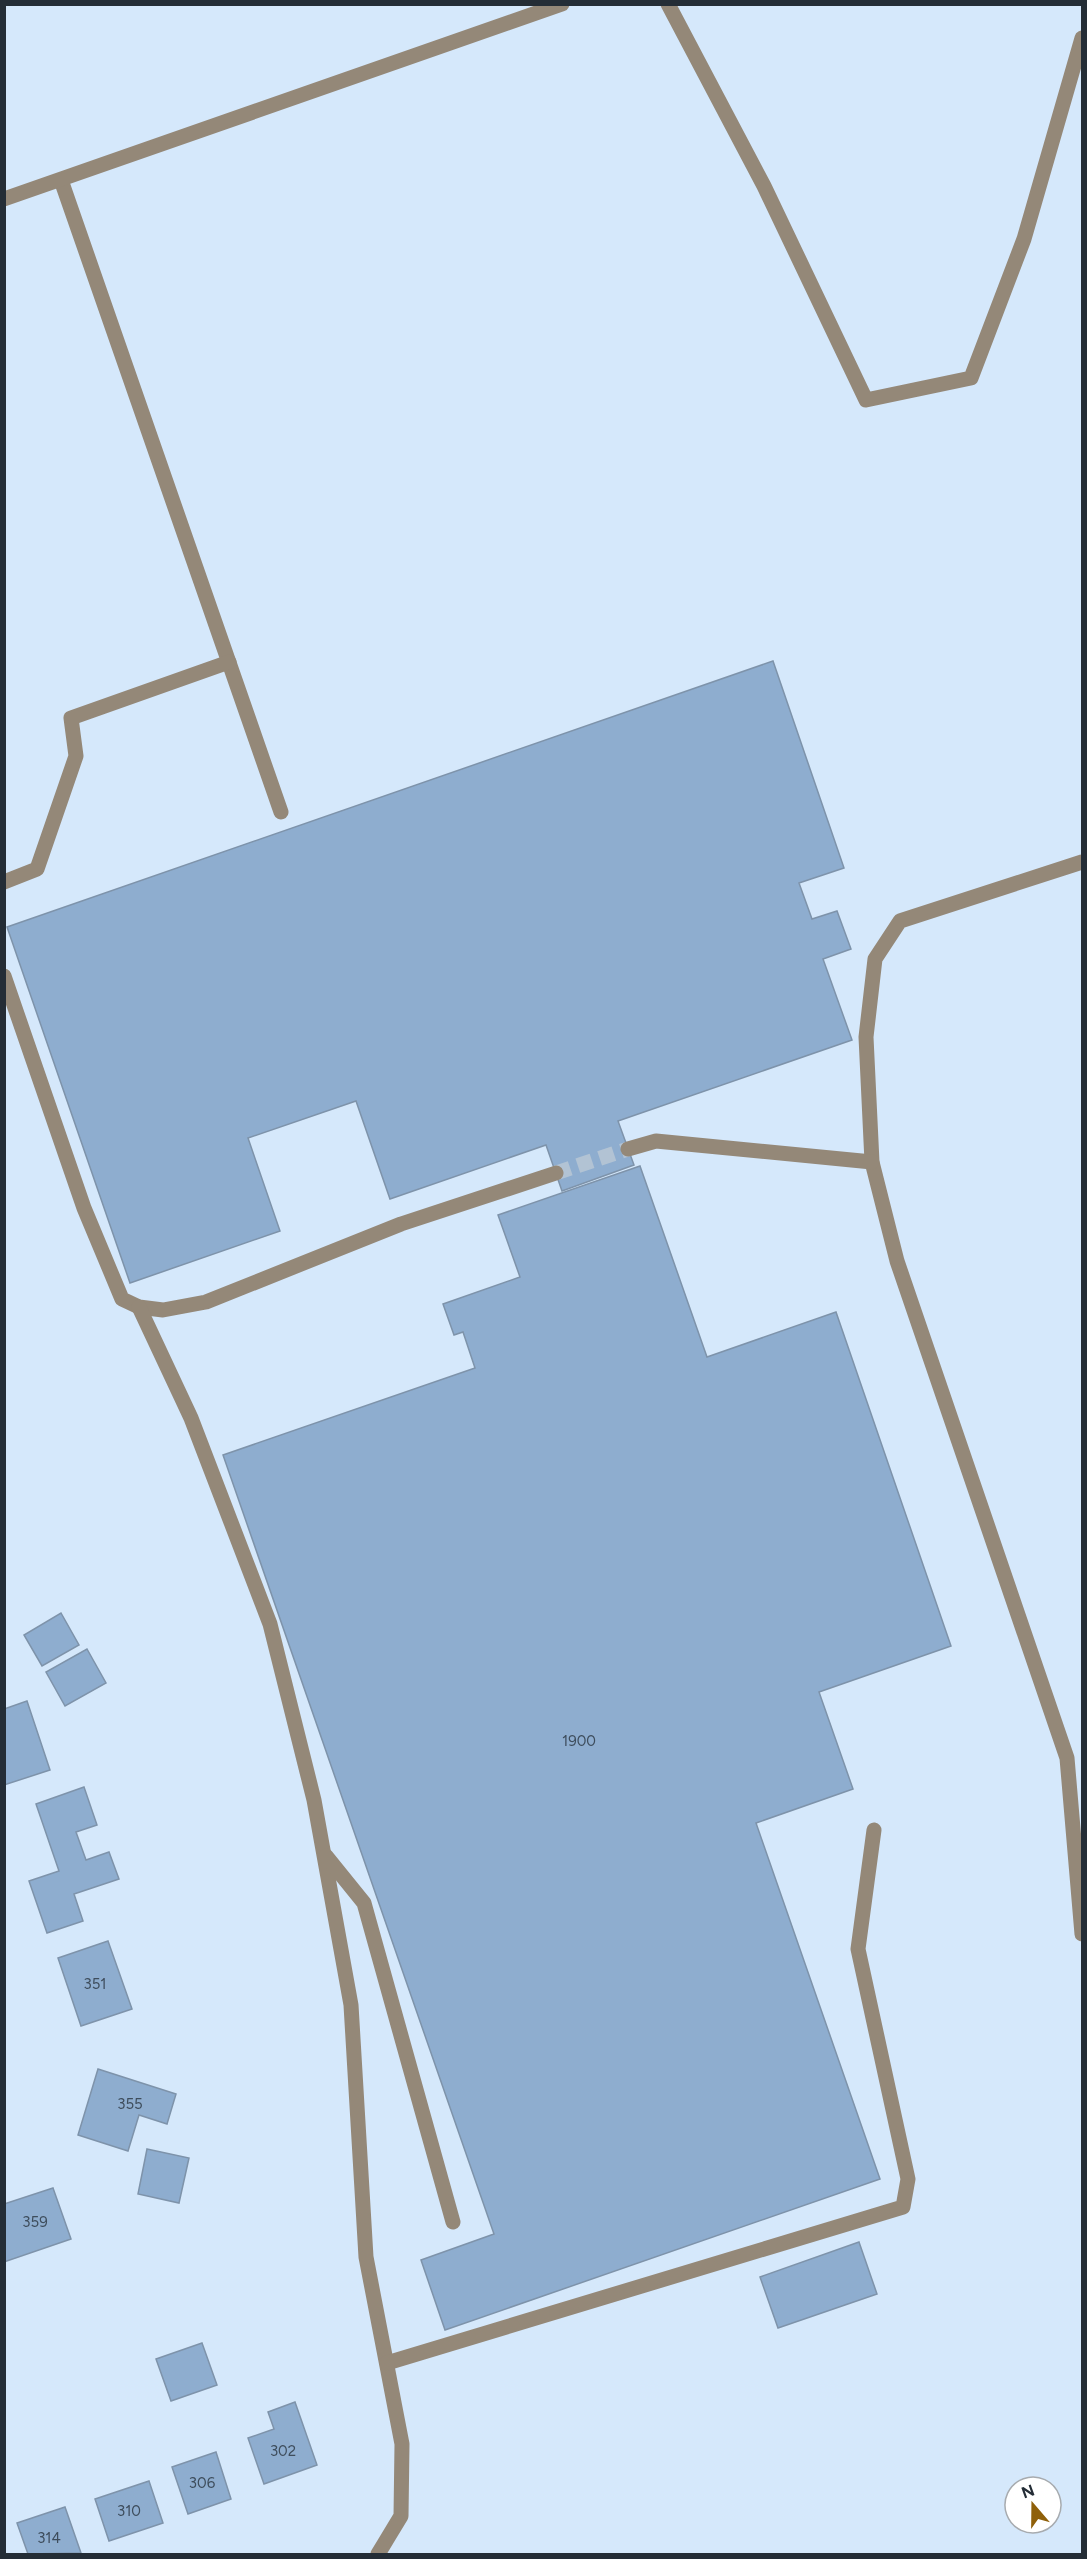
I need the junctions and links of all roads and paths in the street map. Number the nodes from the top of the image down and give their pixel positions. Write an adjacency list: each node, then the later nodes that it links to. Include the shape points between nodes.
1 (562, 4): 4 (lane)
2 (668, 4): 3 (lane, via 764,186 866,400 970,378 1024,239)
3 (1083, 38)
4 (61, 180): 5 (lane); 6 (lane)
5 (4, 199)
6 (229, 662): 7 (lane); 9 (lane, via 71,718 76,756 37,869)
7 (281, 812)
8 (1083, 862): 12 (lane, via 900,921 875,959 866,1037)
9 (4, 882)
10 (4, 976): 14 (lane, via 84,1208 122,1299)
11 (628, 1149): 12 (lane, via 656,1141)
12 (872, 1162): 16 (lane, via 897,1261)
13 (556, 1173): 14 (lane, via 401,1224 206,1302 163,1310)
14 (139, 1307): 18 (lane, via 191,1418 270,1624)
15 (1083, 1757): 16 (lane)
16 (1067, 1758): 19 (lane)
17 (874, 1830): 21 (lane, via 858,1949 908,2179 903,2207)
18 (324, 1854): 20 (lane, via 364,1903); 21 (lane, via 351,2005 366,2257)
19 (1083, 1934)
20 (453, 2222)
21 (387, 2363): 22 (lane, via 402,2444 401,2516)
22 (378, 2554)

